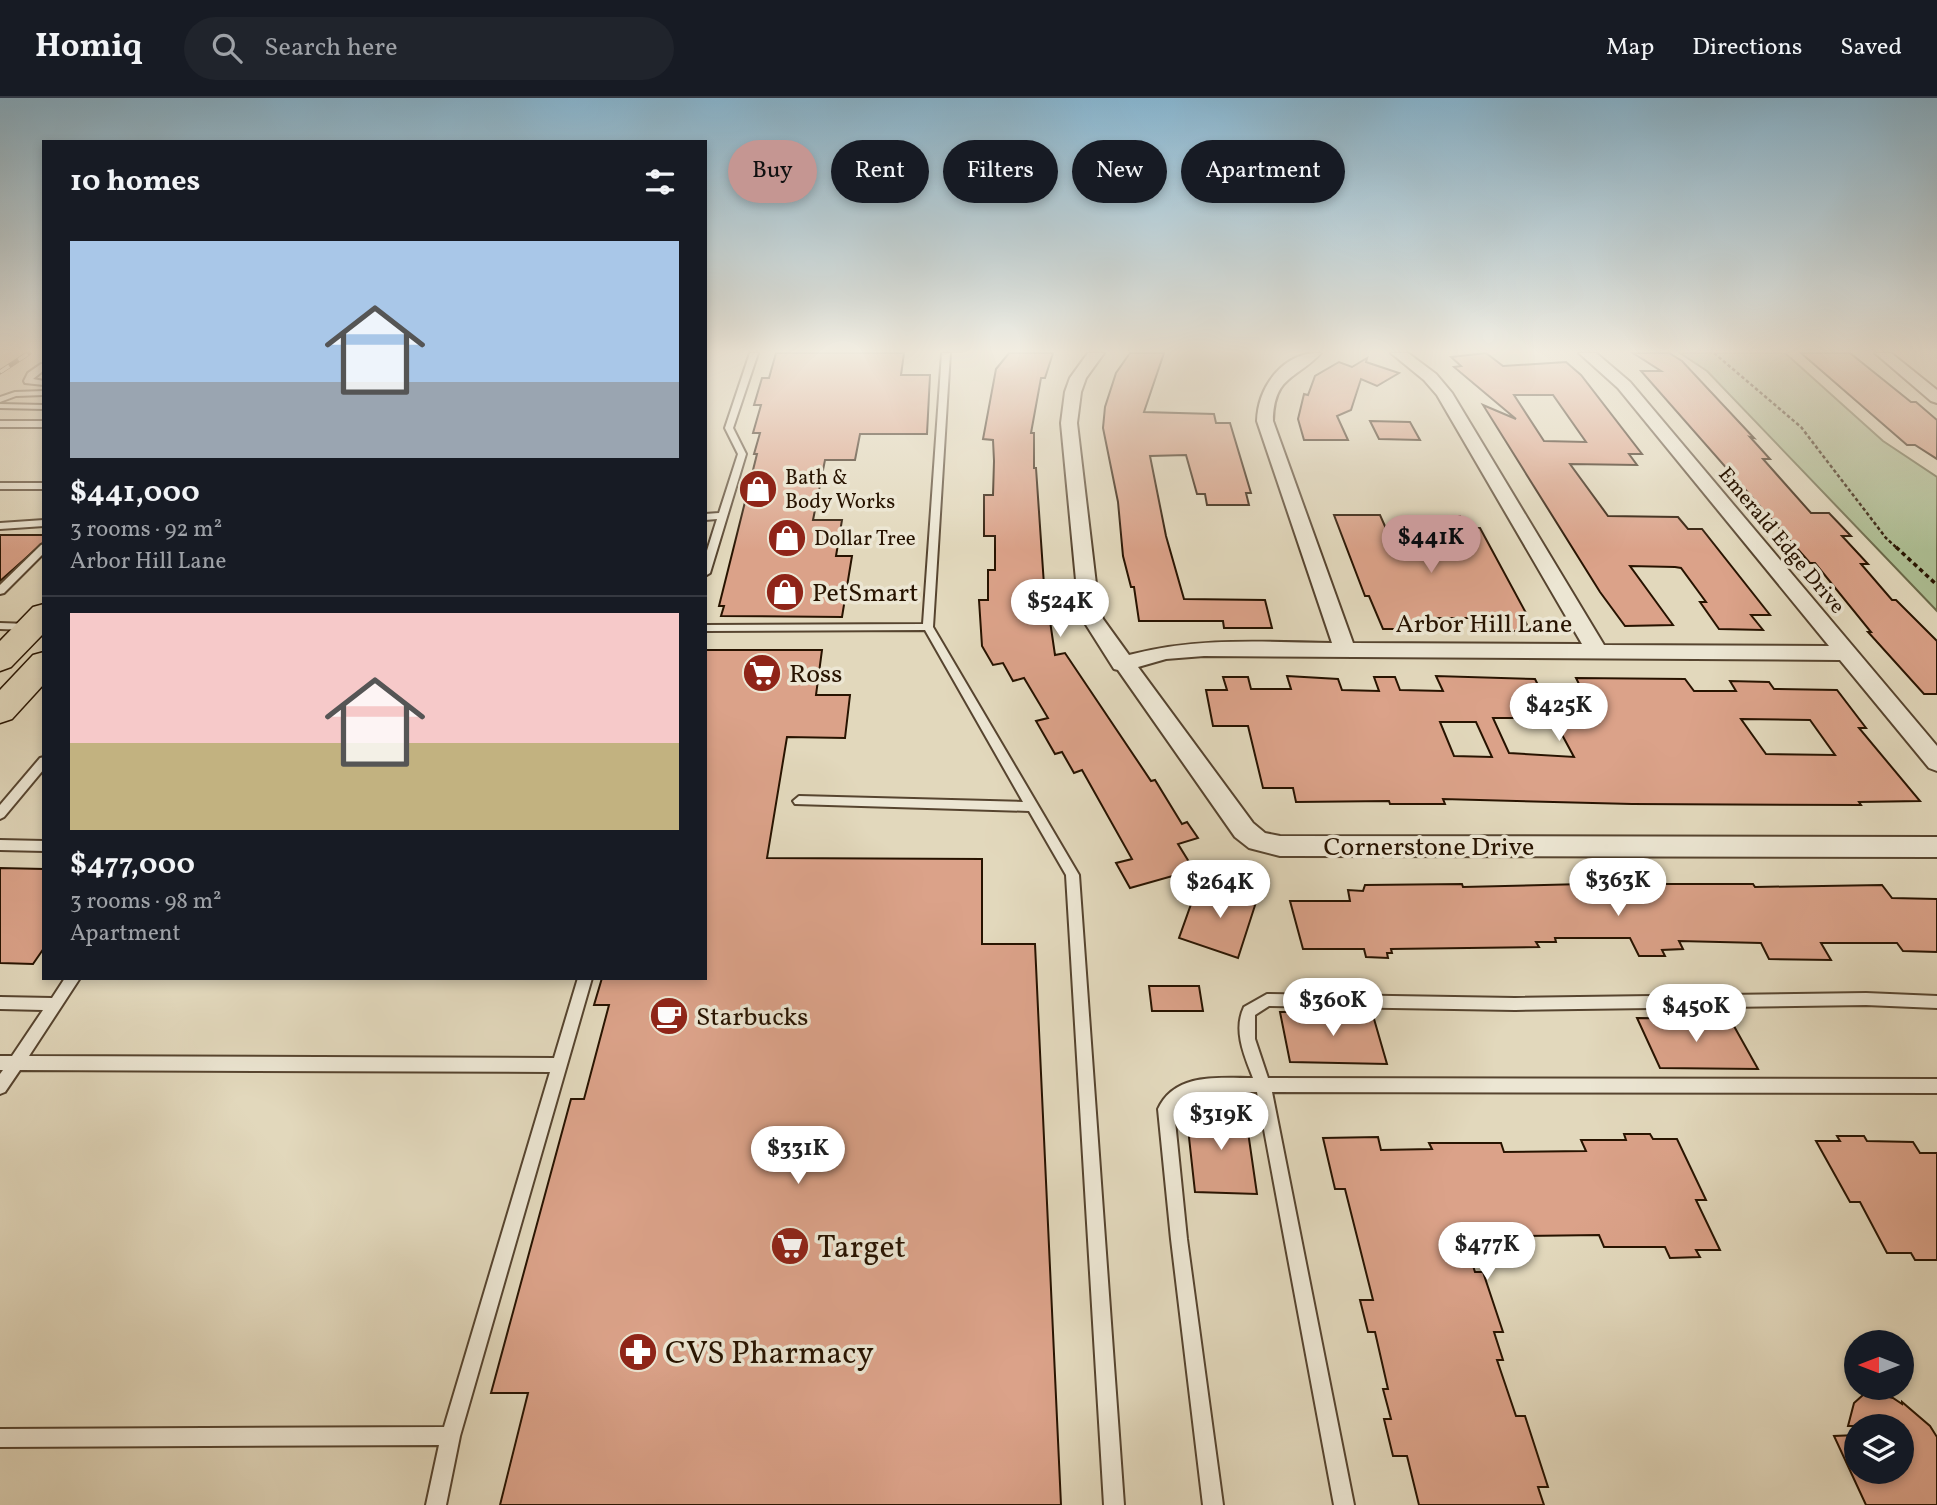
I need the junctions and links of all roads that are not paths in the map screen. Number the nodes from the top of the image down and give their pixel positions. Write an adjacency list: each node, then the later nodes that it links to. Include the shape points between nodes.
1 (732, 419): 11 (lane, via 729,428 742,454)
2 (942, 419): 20 (lane)
3 (1070, 419): 26 (street, via 1090,612)
4 (1265, 419): 22 (street)
5 (1459, 419): 23 (street)
6 (1652, 419): 24 (street, Emerald Edge Drive)
7 (0, 424): 8 (lane)
8 (42, 424)
9 (0, 486): 10 (lane)
10 (42, 486)
11 (723, 516): 12 (lane); 16 (lane)
12 (707, 517)
13 (42, 523): 14 (lane)
14 (0, 526)
15 (42, 549): 17 (lane)
16 (707, 567)
17 (0, 591)
18 (41, 624): 19 (lane); 25 (main road)
19 (0, 626)
20 (928, 627): 21 (lane); 32 (lane)
21 (707, 628)
22 (1345, 650): 23 (street, Arbor Hill Lane); 26 (street, Arbor Hill Lane, via 1182,650)
23 (1597, 651): 24 (street, Arbor Hill Lane)
24 (1846, 653): 29 (street, Emerald Edge Drive)
25 (0, 660)
26 (1122, 664): 36 (street, Cornerstone Drive, via 1244,830 1258,841 1280,846)
27 (42, 665): 28 (main road)
28 (0, 712)
29 (1937, 762)
30 (42, 763): 33 (lane)
31 (799, 801): 32 (lane)
32 (1033, 807): 50 (lane, via 1072,875)
33 (0, 814)
34 (0, 845): 35 (lane)
35 (42, 846)
36 (1937, 847)
37 (73, 980): 41 (lane)
38 (584, 980): 43 (lane)
39 (1937, 1002): 44 (lane, via 1267,1000 1249,1011 1246,1021 1247,1039)
40 (0, 1003): 41 (lane)
41 (56, 1004): 42 (lane)
42 (8, 1063): 43 (lane); 46 (lane)
43 (560, 1065): 47 (lane)
44 (1263, 1086): 45 (lane); 51 (lane, via 1202,1085 1180,1092 1166,1109); 52 (lane)
45 (1937, 1086)
46 (0, 1087)
47 (451, 1436): 48 (lane); 49 (lane)
48 (0, 1438)
49 (436, 1505)
50 (1114, 1505)
51 (1213, 1505)
52 (1344, 1505)

